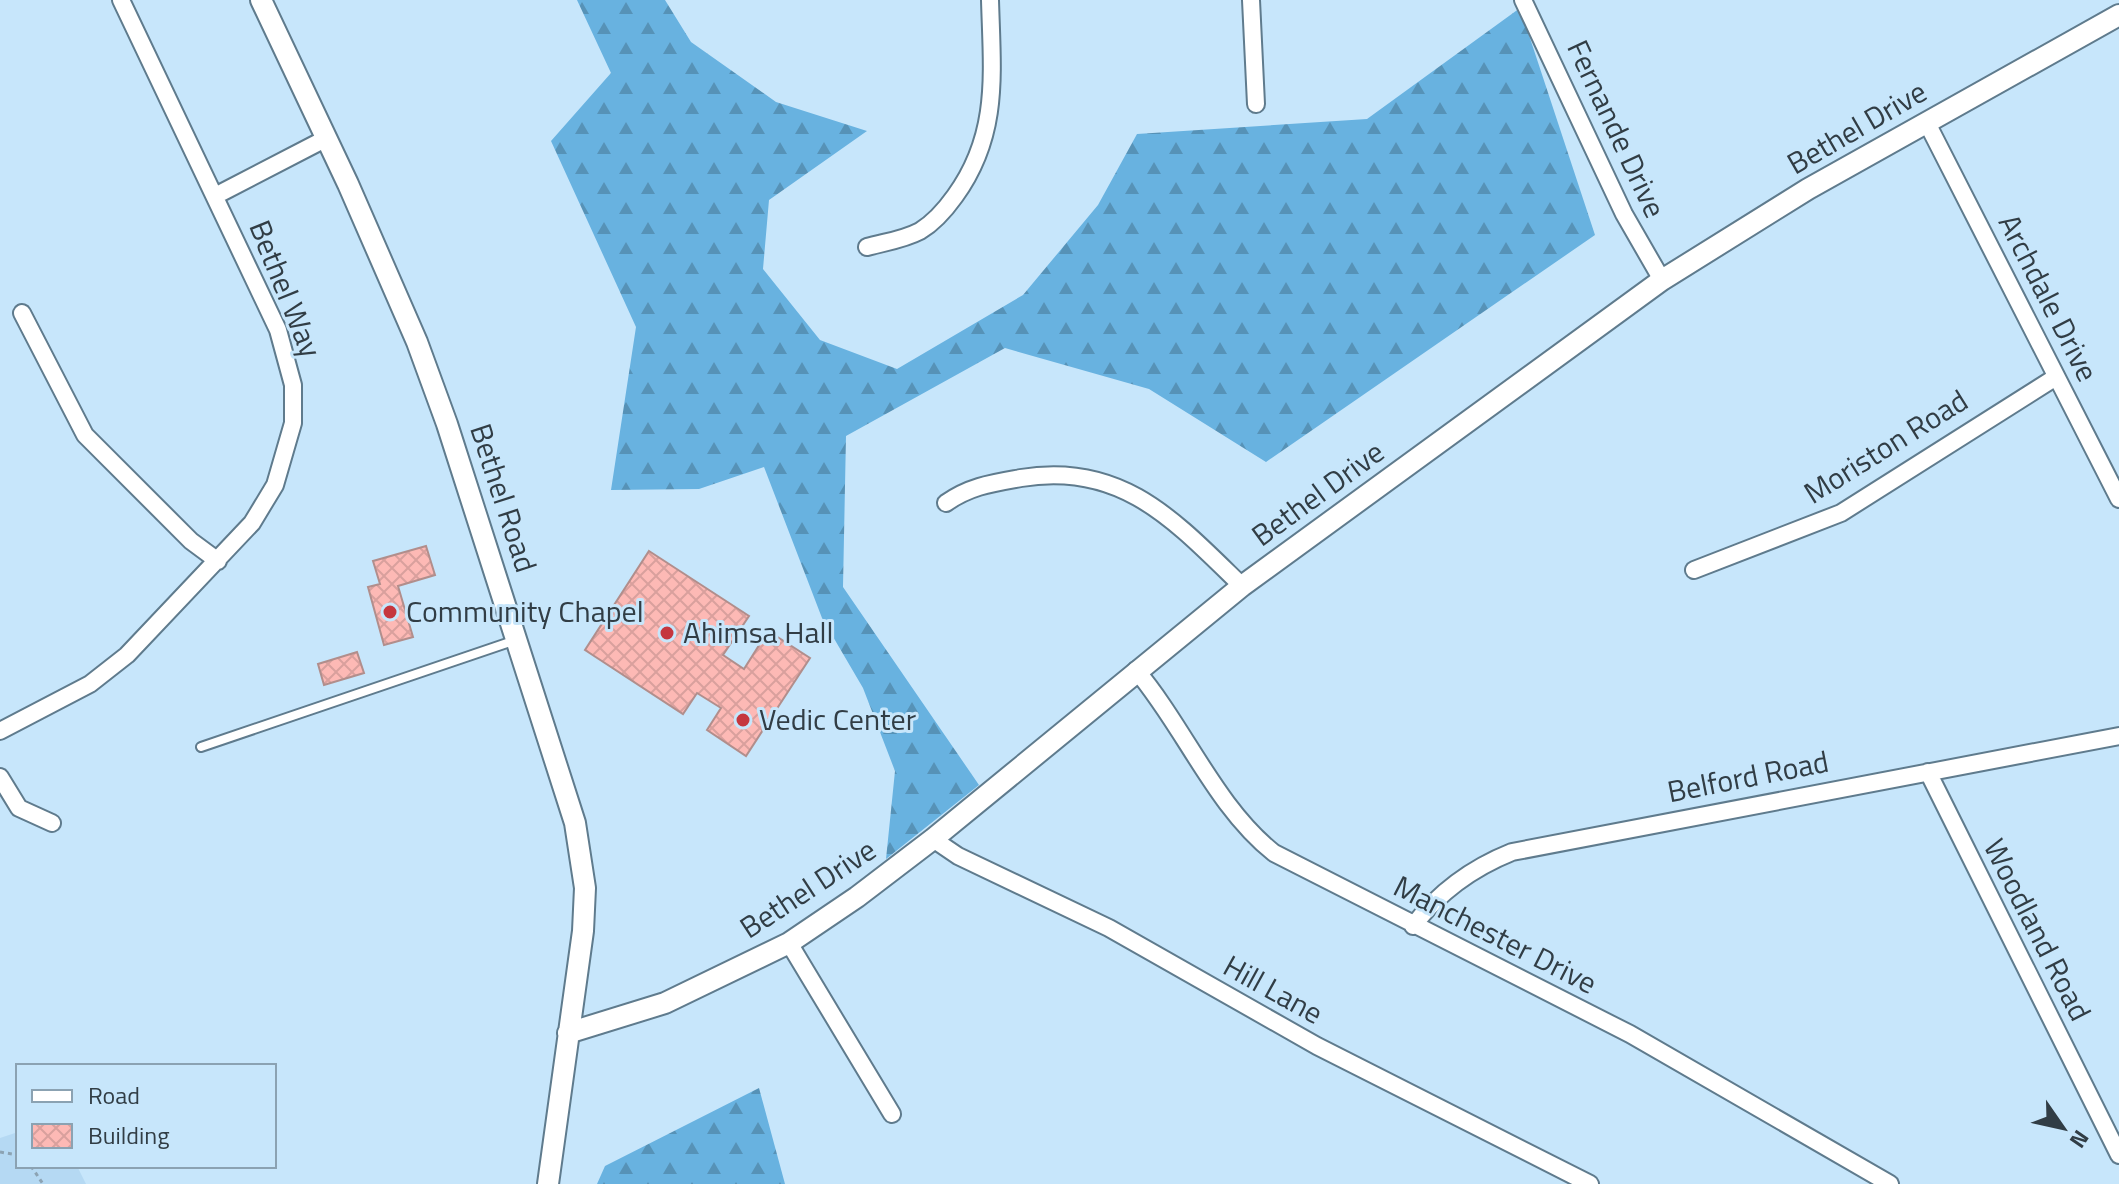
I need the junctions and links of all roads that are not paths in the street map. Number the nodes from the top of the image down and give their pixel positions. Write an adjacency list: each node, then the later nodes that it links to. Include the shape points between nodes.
1 (121, 0): 12 (street, Bethel Way)
2 (261, 0): 11 (street, Bethel Road)
3 (990, 0): 13 (street, via 991,103 975,165 937,219 902,239)
4 (1251, 0): 9 (street)
5 (1523, 0): 14 (street, Fernande Drive, via 1624,214)
6 (2115, 0): 7 (street)
7 (2119, 7)
8 (2119, 15): 10 (street, Bethel Drive)
9 (1256, 104)
10 (1927, 123): 14 (street, Bethel Drive); 16 (street, Archdale Drive)
11 (325, 139): 12 (street); 22 (street, Bethel Road, via 417,342)
12 (215, 196): 19 (street, Bethel Way, via 278,330 294,400 290,443 275,485 252,523)
13 (867, 247)
14 (1662, 280): 21 (street, Bethel Drive)
15 (22, 313): 19 (street, via 85,435 191,541)
16 (2056, 377): 17 (street, Archdale Drive); 20 (street, Moriston Road, via 1841,513)
17 (2119, 499)
18 (946, 503): 21 (street, via 981,484 1045,474 1091,477 1160,510)
19 (218, 561): 24 (street, Bethel Way, via 115,665 57,704)
20 (1694, 570)
21 (1242, 586): 23 (street, Bethel Drive)
22 (517, 640): 26 (lane); 33 (street, Bethel Road, via 582,854 583,931)
23 (1136, 670): 30 (street, Bethel Drive); 31 (street, Manchester Drive, via 1259,841)
24 (0, 731)
25 (2119, 736): 27 (street, Belford Road)
26 (201, 747)
27 (1928, 772): 31 (street, Belford Road, via 1512,852 1435,897); 35 (street, Woodland Road)
28 (0, 777): 29 (street, via 19,808)
29 (52, 823)
30 (933, 839): 32 (street, Bethel Drive); 37 (street, Hill Lane, via 1109,928 1317,1046)
31 (1413, 926): 38 (street, Manchester Drive, via 1630,1034)
32 (789, 943): 33 (street, Bethel Drive, via 665,1003); 34 (street)
33 (568, 1033): 36 (street, Bethel Road)
34 (892, 1114)
35 (2119, 1155)
36 (548, 1184)
37 (1590, 1184)
38 (1890, 1184)

